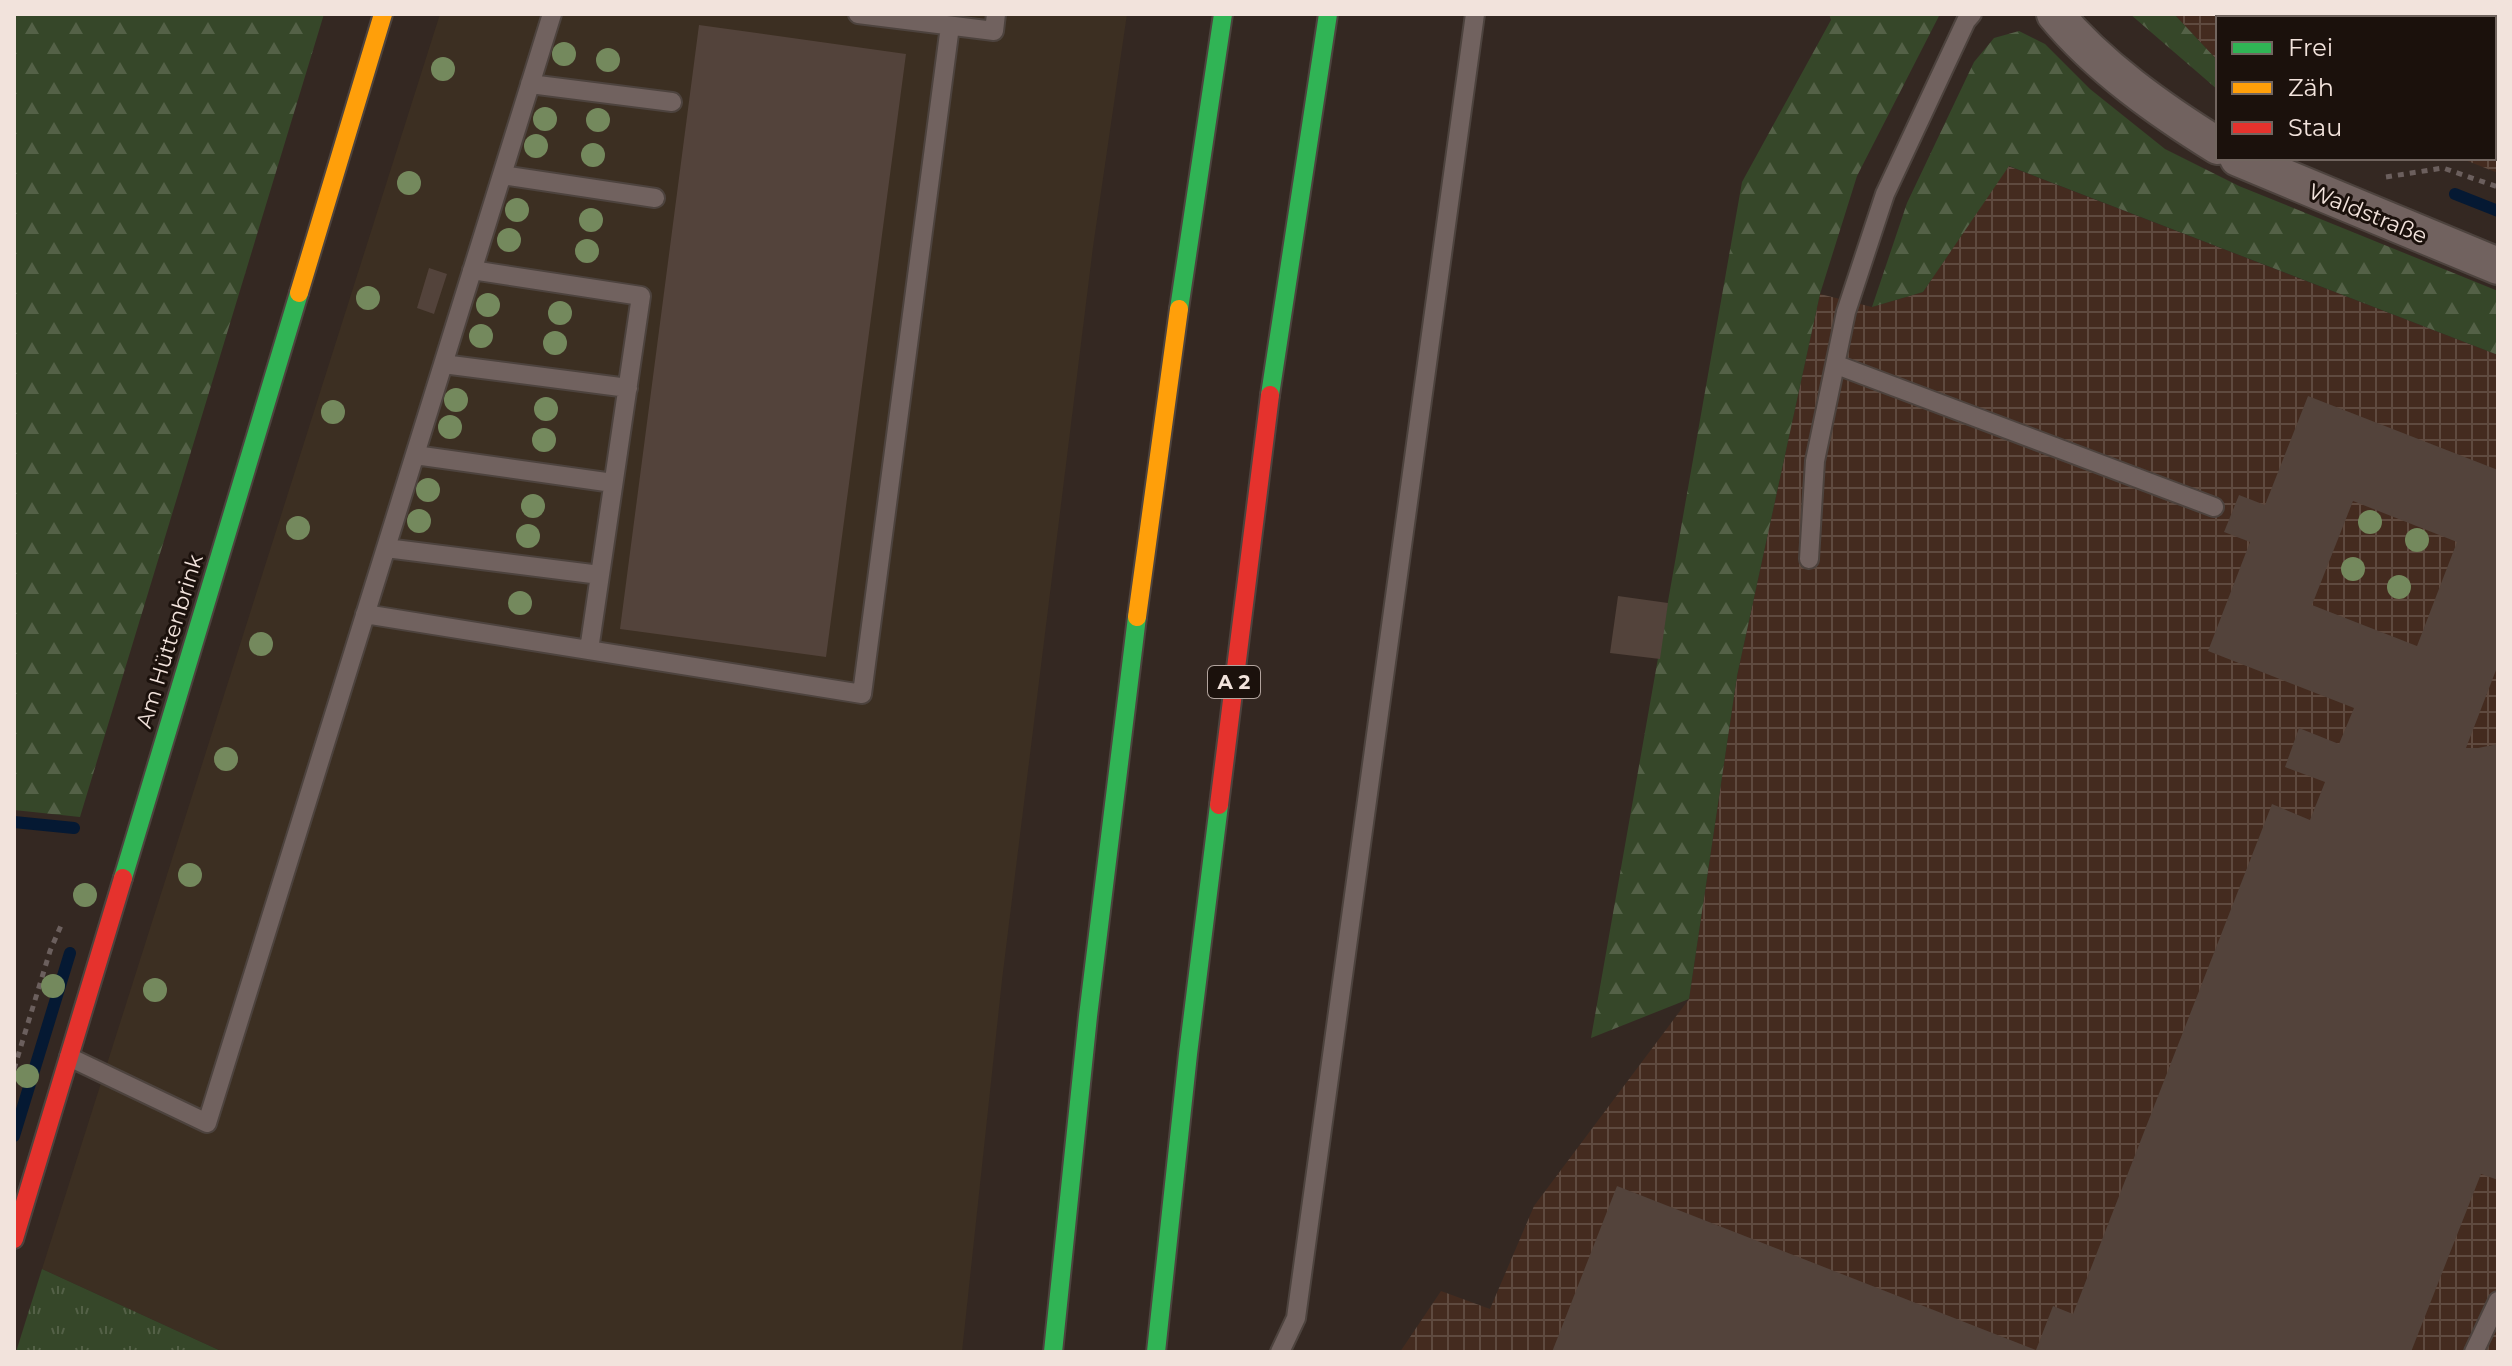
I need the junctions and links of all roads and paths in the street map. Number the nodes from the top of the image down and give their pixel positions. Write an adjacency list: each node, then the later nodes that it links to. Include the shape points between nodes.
1 (375, 14): 12 (main road, Am Hüttenbrink)
2 (383, 14): 12 (main road, Am Hüttenbrink)
3 (552, 14): 13 (lane)
4 (858, 14): 11 (lane)
5 (996, 14): 11 (lane, via 994,31)
6 (1223, 14): 37 (main road, via 1146,529 1084,1042)
7 (1328, 14): 38 (main road, A 2, via 1274,366)
8 (1475, 14): 39 (lane, via 1296,1318)
9 (1972, 14): 24 (lane, via 1885,194 1846,312)
10 (2055, 14): 15 (street, via 2112,71)
11 (950, 26): 33 (lane, via 862,694)
12 (371, 57): 34 (main road, Am Hüttenbrink)
13 (530, 84): 14 (lane); 17 (lane)
14 (672, 102)
15 (2216, 145)
16 (2243, 160): 21 (street, Waldstraße)
17 (502, 175): 20 (lane); 22 (lane)
18 (2383, 178): 19 (path, via 2443,168)
19 (2498, 187)
20 (655, 198)
21 (2498, 266)
22 (472, 270): 23 (lane); 25 (lane, via 641,296)
23 (443, 364): 25 (lane); 26 (lane)
24 (1837, 365): 28 (lane); 30 (lane, via 1815,461)
25 (628, 388): 27 (lane)
26 (415, 455): 27 (lane); 29 (lane)
27 (613, 483): 31 (lane)
28 (2214, 507)
29 (386, 548): 31 (lane); 32 (lane)
30 (1809, 559)
31 (600, 575): 33 (lane)
32 (365, 614): 33 (lane); 34 (lane, via 207,1123)
33 (589, 650)
34 (69, 1057): 35 (main road, Am Hüttenbrink)
35 (14, 1239)
36 (2498, 1301): 40 (lane)
37 (1053, 1352)
38 (1156, 1352)
39 (1280, 1352)
40 (2474, 1352)

